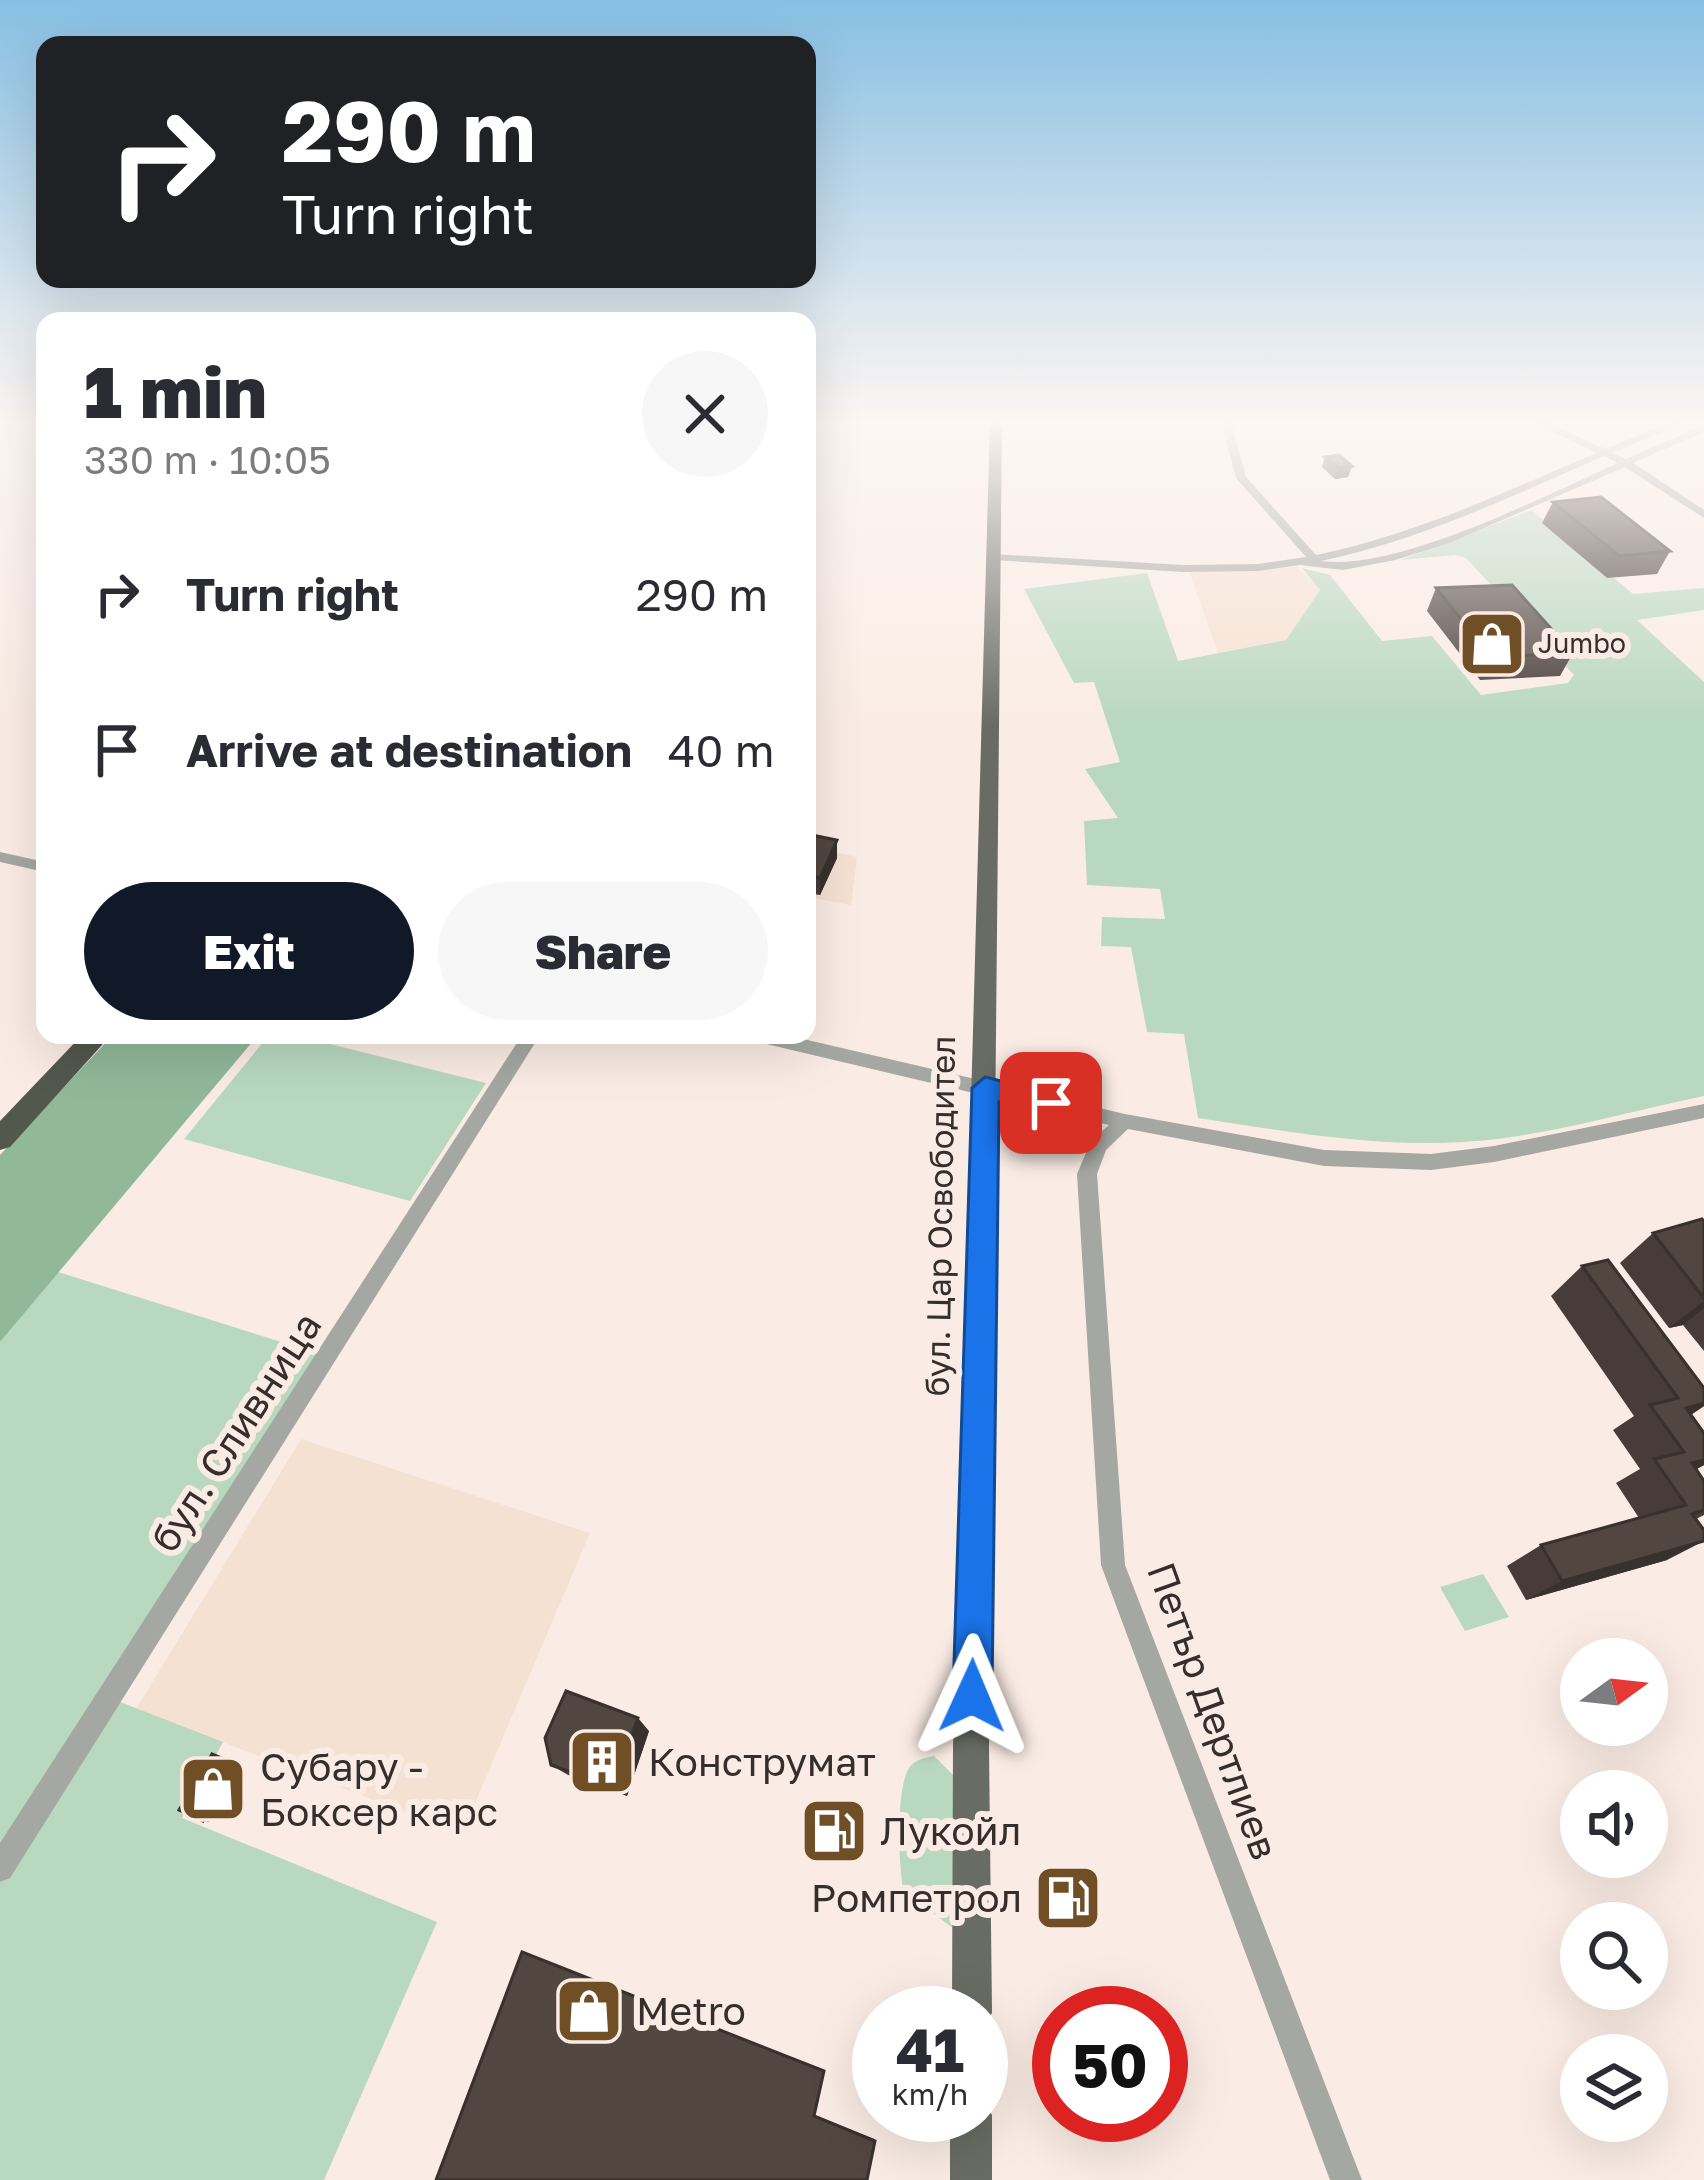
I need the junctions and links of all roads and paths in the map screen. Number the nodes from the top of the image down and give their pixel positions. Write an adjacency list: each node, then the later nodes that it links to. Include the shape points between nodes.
1 (994, 523): 5 (main road, бул. Цар Освободител)
2 (1276, 523): 6 (street)
3 (1443, 523): 6 (street)
4 (1487, 523): 6 (street, via 1388,560 1322,568)
5 (993, 557): 6 (street, via 1204,566); 13 (main road, бул. Цар Освободител)
6 (1305, 560)
7 (0, 857): 8 (street)
8 (36, 865)
9 (65, 1044): 15 (highway)
10 (90, 1044): 17 (highway)
11 (525, 1044): 18 (street, бул. Сливница)
12 (797, 1044): 13 (street)
13 (985, 1088): 16 (street); 19 (main road, бул. Цар Освободител)
14 (1704, 1111): 16 (street, via 1431,1162 1324,1157)
15 (0, 1112)
16 (1125, 1121): 22 (street, Петър Дертлиев, via 1098,1146 1088,1174 1113,1565)
17 (0, 1139)
18 (0, 1868)
19 (972, 1986)
20 (971, 2142): 21 (main road)
21 (970, 2180)
22 (1346, 2180)

